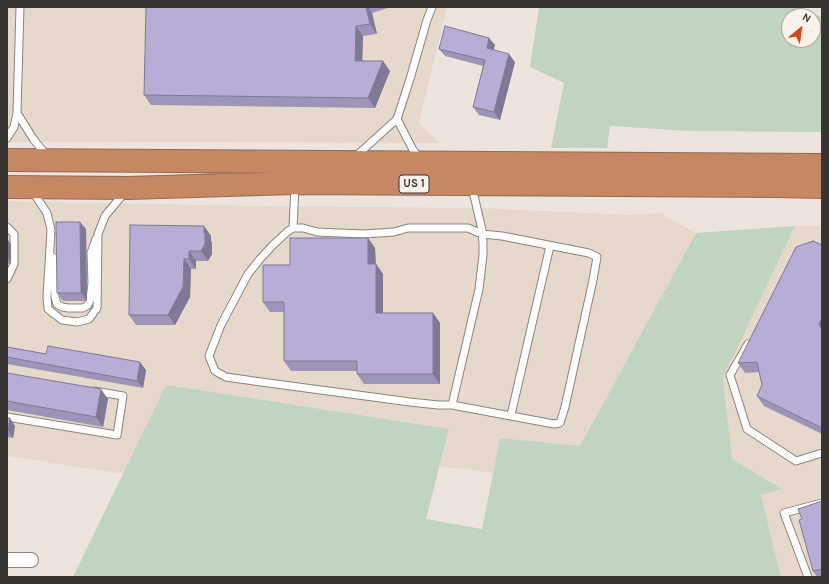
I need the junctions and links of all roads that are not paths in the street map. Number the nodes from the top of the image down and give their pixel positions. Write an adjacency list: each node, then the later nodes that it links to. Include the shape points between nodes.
1 (20, 7): 3 (lane)
2 (432, 7): 4 (lane)
3 (17, 113): 5 (lane, via 14,127); 7 (lane, via 34,140)
4 (397, 119): 8 (lane); 9 (lane, via 413,150)
5 (7, 138)
6 (7, 160): 7 (highway, US 1)
7 (51, 160): 8 (highway, US 1)
8 (349, 162): 9 (highway, US 1)
9 (424, 162): 10 (highway, US 1)
10 (822, 165)
11 (295, 183): 12 (highway, US 1); 16 (highway, US 1); 18 (lane)
12 (471, 184): 15 (highway, US 1); 21 (lane)
13 (30, 186): 14 (highway, US 1); 16 (highway, US 1); 19 (lane, via 47,213)
14 (7, 187)
15 (822, 187)
16 (128, 188): 20 (lane, via 105,216)
17 (7, 227): 23 (lane, via 14,234 14,264)
18 (293, 228): 21 (lane, via 364,234 394,232 408,228 468,228); 26 (lane, via 272,246 248,274 213,344 209,356 215,371 226,377 410,402)
19 (51, 230): 20 (lane, via 55,297 57,304 68,308 83,308 88,305 92,283 91,253); 20 (lane, via 48,309 62,320 77,322 88,320 97,308)
20 (98, 234)
21 (482, 234): 22 (lane); 26 (lane, via 483,255 479,289)
22 (550, 246): 27 (lane); 27 (lane, via 589,253 597,257 565,407 560,423 554,424)
23 (7, 279)
24 (753, 334): 29 (lane, via 730,375 747,429 796,461)
25 (84, 390): 28 (lane, via 123,396 117,435)
26 (452, 405): 27 (lane)
27 (511, 415)
28 (7, 417)
29 (822, 453)
30 (822, 503): 33 (lane, via 784,513)
31 (7, 560): 32 (street)
32 (31, 560)
33 (808, 577)

